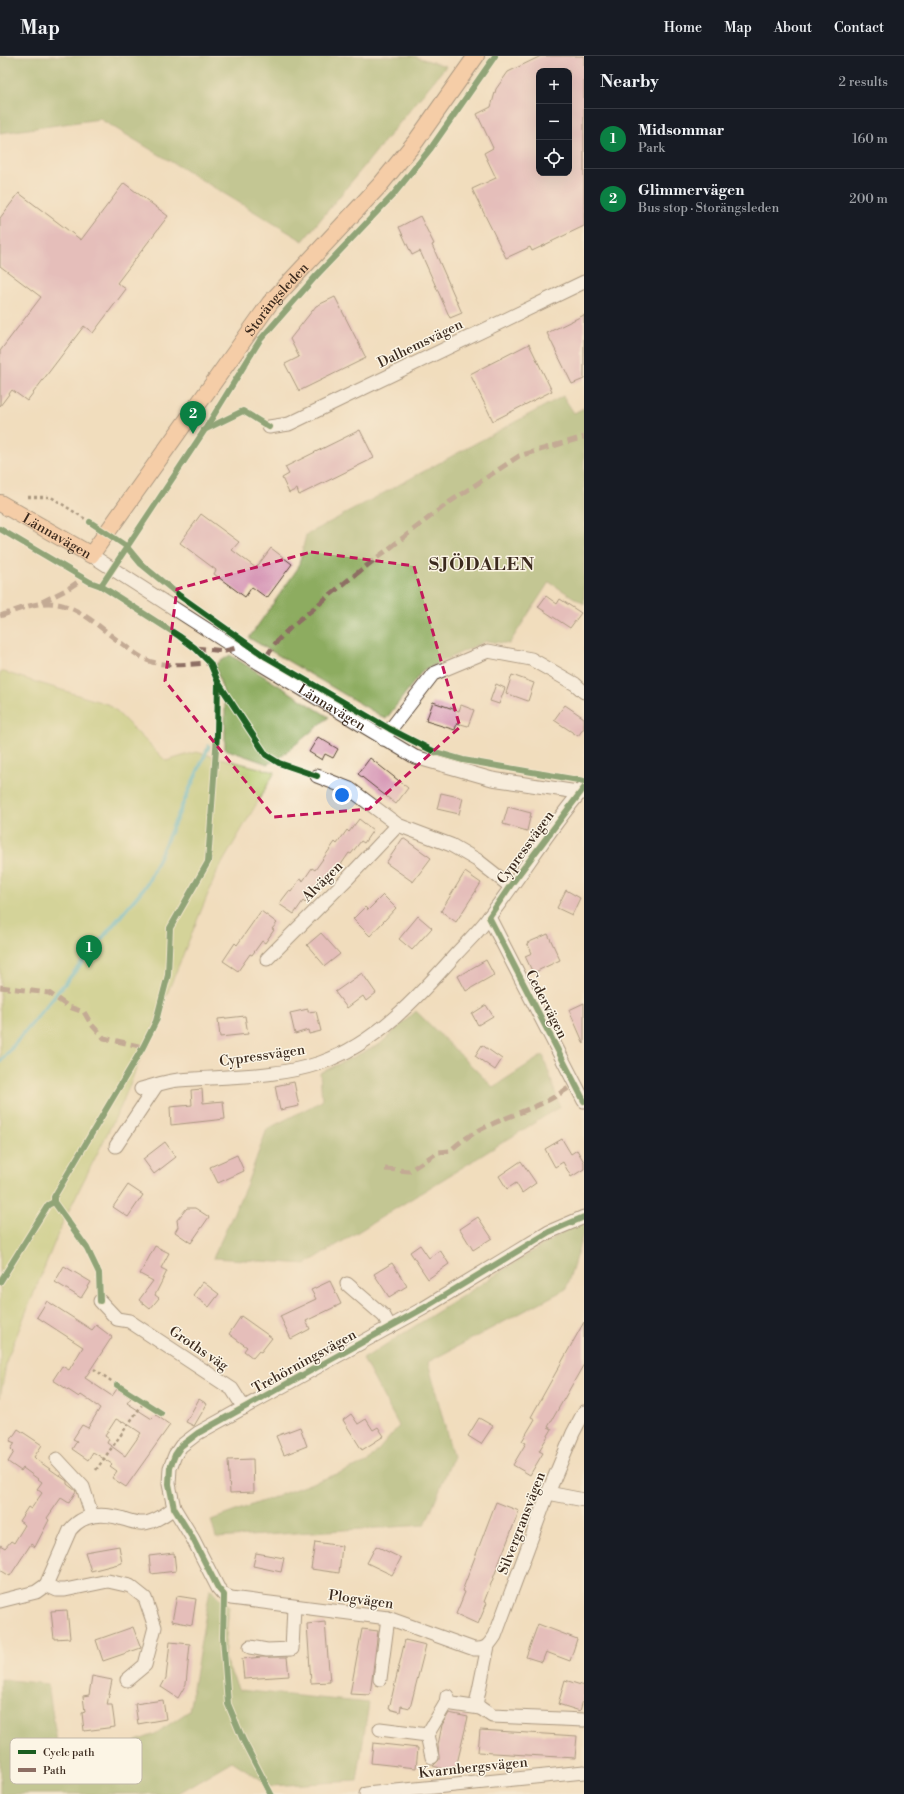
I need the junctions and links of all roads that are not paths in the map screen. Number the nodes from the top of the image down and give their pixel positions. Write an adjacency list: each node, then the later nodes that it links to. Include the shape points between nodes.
1 (476, 56): 5 (main road, Storängsleden, via 416,142 270,303)
2 (584, 282): 3 (street, Dalhemsvägen, via 289,424)
3 (269, 427)
4 (0, 503): 5 (main road, Lännavägen)
5 (90, 555): 7 (street, Lännavägen)
6 (584, 692): 7 (street, via 575,684 531,659 488,651 433,674)
7 (383, 739): 9 (street, Lännavägen, via 415,758 492,779)
8 (317, 776): 10 (street, via 350,789)
9 (583, 791): 11 (street, Cypressvägen)
10 (398, 825): 11 (street, via 458,849 477,860); 13 (street, Alvägen)
11 (510, 886): 12 (street, Cypressvägen)
12 (489, 917): 14 (street, Cypressvägen, via 436,977 395,1018 338,1056 319,1064 283,1072 177,1080); 16 (street, Cedervägen)
13 (267, 959)
14 (156, 1086): 15 (street, Cypressvägen); 17 (street)
15 (141, 1089)
16 (584, 1101)
17 (116, 1146)
18 (584, 1217): 21 (street, Trehörningsvägen, via 549,1232)
19 (347, 1284): 21 (street, via 384,1316)
20 (100, 1301): 22 (street, Groths väg, via 117,1319 129,1321 232,1389)
21 (390, 1327): 22 (street, Trehörningsvägen)
22 (244, 1408): 27 (street, Trehörningsvägen, via 198,1433 181,1446 170,1468 169,1484)
23 (584, 1412): 25 (street, Silvergransvägen)
24 (57, 1459): 28 (street, via 83,1487)
25 (548, 1493): 26 (street); 34 (street, Silvergransvägen, via 495,1636)
26 (584, 1500)
27 (174, 1508): 28 (street, via 149,1522); 30 (street, Trehörningsvägen)
28 (92, 1516): 29 (street, via 84,1517 70,1530)
29 (46, 1585): 31 (street, via 36,1592); 37 (street, via 57,1590 65,1590 108,1581 130,1586 145,1598 155,1627 145,1665)
30 (224, 1595): 32 (street, Plogvägen, via 248,1602)
31 (0, 1601)
32 (294, 1607): 33 (street, Plogvägen); 35 (street, via 292,1649 268,1650)
33 (388, 1618): 34 (street, Plogvägen, via 474,1649); 36 (street)
34 (488, 1646): 38 (street, Silvergransvägen, via 476,1705)
35 (250, 1647)
36 (380, 1679)
37 (127, 1680)
38 (480, 1708): 39 (street, via 492,1716); 41 (street, via 446,1699)
39 (584, 1720)
40 (380, 1729): 41 (street)
41 (427, 1735): 42 (street)
42 (432, 1757)
43 (584, 1772): 44 (street, Kvarnbergsvägen)
44 (366, 1794)

